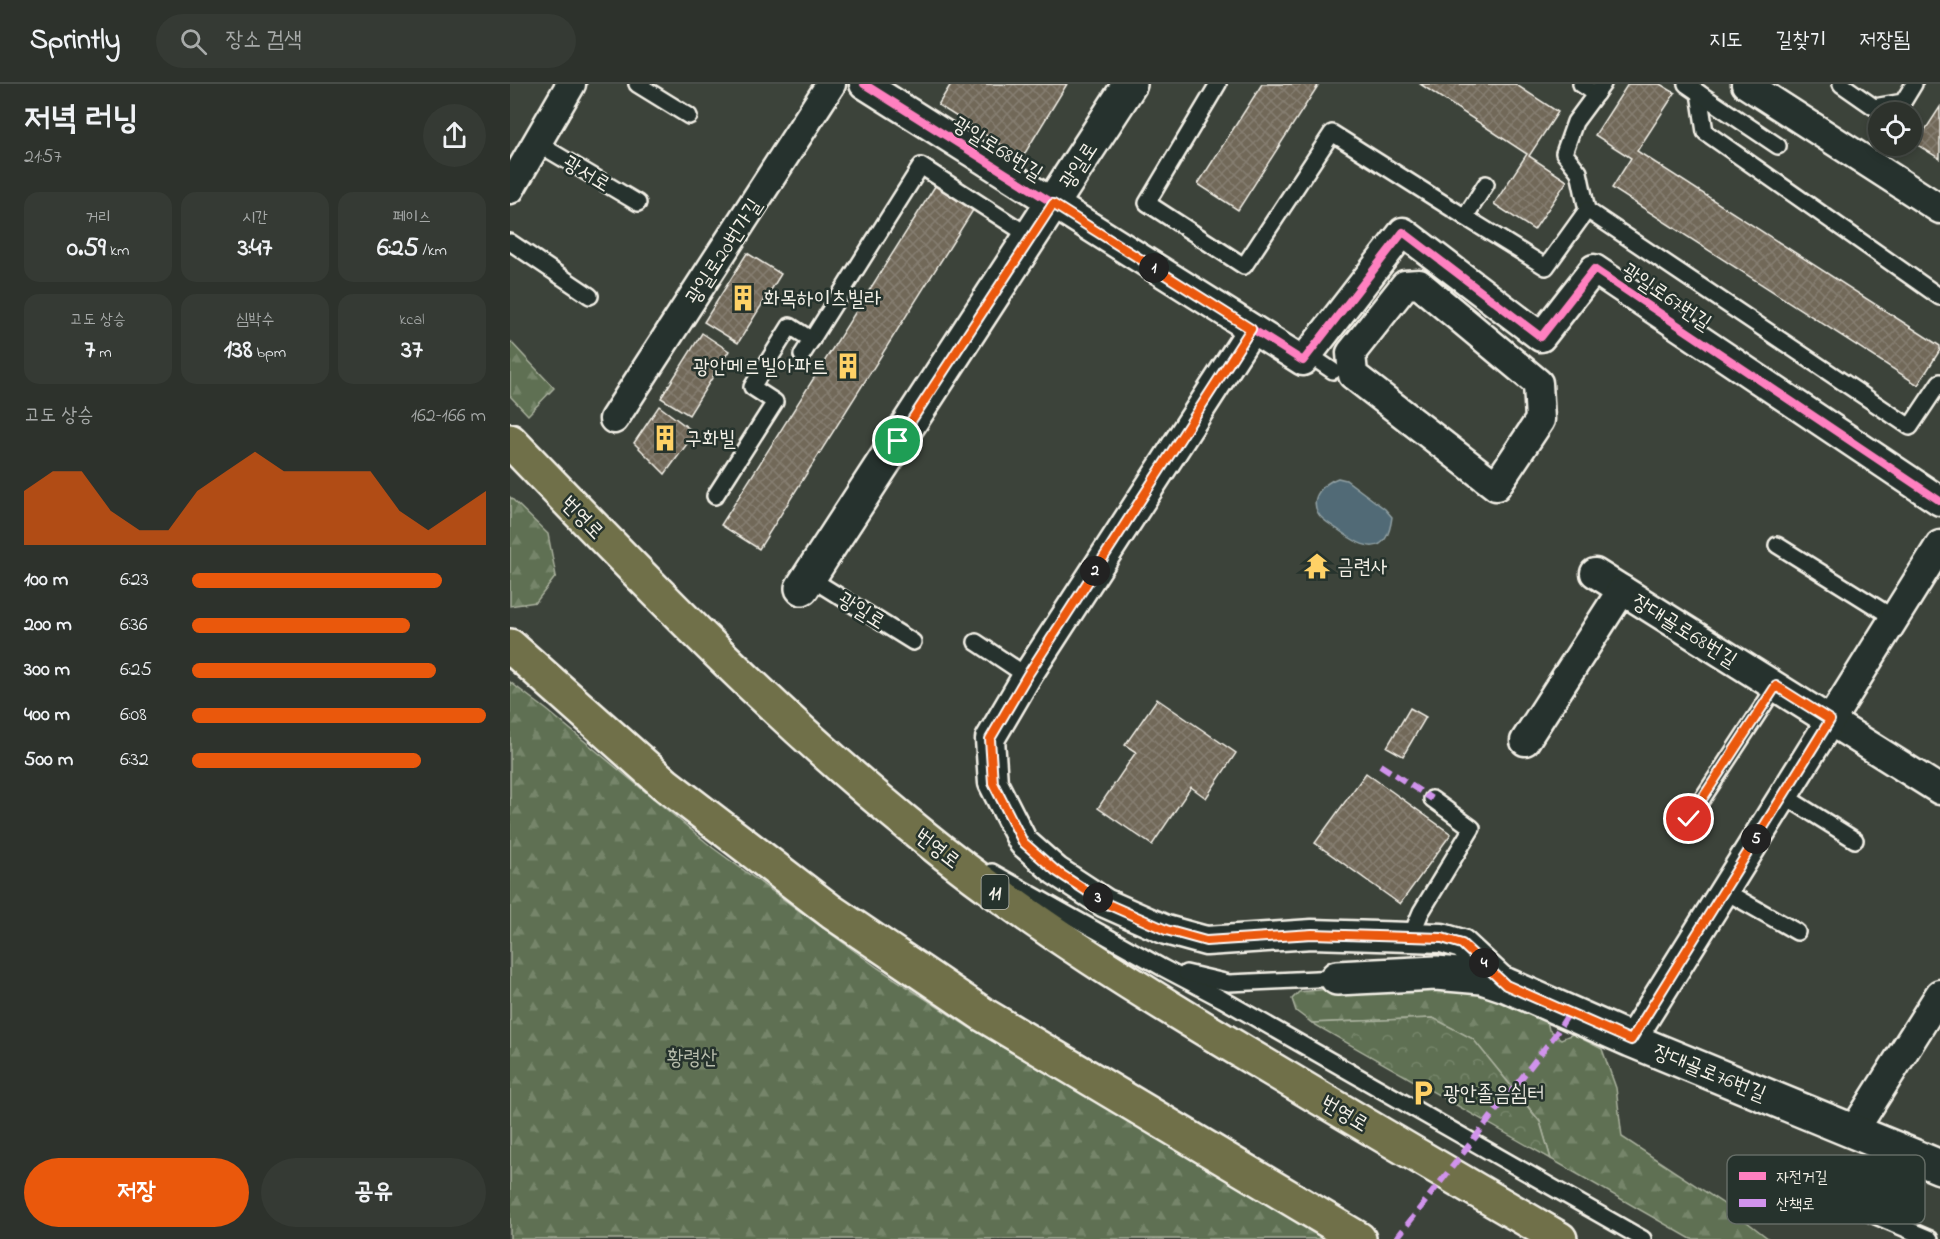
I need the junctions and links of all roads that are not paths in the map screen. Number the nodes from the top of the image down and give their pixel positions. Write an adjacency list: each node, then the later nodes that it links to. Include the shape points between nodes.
1 (571, 84): 15 (street)
2 (637, 84): 14 (lane)
3 (831, 84): 34 (street, 광일로20번가길)
4 (864, 84): 20 (street, 광일로68번길)
5 (1130, 84): 20 (street, 광일로)
6 (1218, 84): 23 (lane, via 1147,203 1244,266 1332,133)
7 (1581, 84): 12 (lane)
8 (1686, 84): 13 (lane)
9 (1746, 84): 22 (street)
10 (1841, 84): 11 (lane, via 1874,107 1903,102)
11 (1914, 84)
12 (1599, 89): 21 (lane, via 1575,122 1564,153 1580,172)
13 (1699, 93): 16 (lane); 27 (lane, via 1705,132)
14 (689, 116)
15 (537, 143): 18 (street); 19 (lane, 광서로)
16 (1778, 146)
17 (1486, 184): 23 (lane)
18 (510, 189)
19 (638, 203)
20 (1053, 204): 24 (street, 광일로); 28 (street)
21 (1587, 210): 23 (lane, via 1546,267); 33 (lane, via 1910,426)
22 (1940, 210)
23 (1466, 217)
24 (1031, 237): 29 (lane, via 921,166); 42 (street, 광일로)
25 (510, 242): 26 (lane)
26 (590, 296)
27 (1940, 297)
28 (1251, 329): 30 (street, via 1303,361); 48 (street)
29 (812, 340): 31 (lane); 37 (lane, via 790,326 757,378 752,387 775,402)
30 (1308, 354): 32 (lane); 38 (street, 광일로67번길, via 1403,232 1541,337 1594,269)
31 (802, 355)
32 (1333, 371)
33 (1940, 382)
34 (615, 419)
35 (510, 441): 56 (highway, 번영로 / 11, via 748,682)
36 (1496, 486): 36 (street, via 1353,375 1351,353 1405,285 1419,284 1538,383 1540,420)
37 (715, 496)
38 (1940, 501)
39 (1777, 545): 44 (lane)
40 (1940, 545): 44 (street)
41 (1595, 573): 43 (street, 장대골로68번길)
42 (806, 583): 45 (lane, 광일로)
43 (1622, 590): 49 (street, 장대골로68번길); 51 (street)
44 (1894, 618): 50 (street)
45 (913, 642)
46 (976, 642): 48 (lane)
47 (510, 646): 72 (highway, via 665,784 841,919 984,1015)
48 (1027, 676): 60 (street, 장대골로76번길, via 990,739 993,783 1023,842 1056,871 1105,903 1166,930 1206,941 1312,934)
49 (1776, 686): 50 (street, 장대골로68번길); 55 (lane)
50 (1830, 720): 52 (street, 장대골로68번길); 53 (street)
51 (1525, 741)
52 (1940, 790)
53 (1783, 795): 57 (lane); 58 (street)
54 (1432, 799): 60 (lane, via 1472,828 1421,912)
55 (1689, 819)
56 (920, 834): 61 (lane); 73 (highway, 번영로 / 11, via 1054,934 1152,998)
57 (1855, 840)
58 (1723, 890): 59 (lane); 65 (street)
59 (1797, 932)
60 (1411, 936): 63 (street, 장대골로76번길, via 1462,944)
61 (1163, 968): 62 (lane, via 1229,983); 74 (lane)
62 (1337, 978): 63 (street, 장대골로76번길, via 1436,972 1482,977)
63 (1506, 985): 65 (street, 장대골로76번길)
64 (1940, 994): 66 (street)
65 (1631, 1040): 66 (street, 장대골로76번길)
66 (1867, 1138): 67 (lane); 68 (street, 장대골로76번길)
67 (1865, 1155)
68 (1910, 1155)
69 (1925, 1161): 70 (street, 장대골로76번길)
70 (1940, 1167)
71 (1895, 1224): 75 (lane)
72 (1359, 1239)
73 (1560, 1239)
74 (1643, 1239)
75 (1930, 1239)

